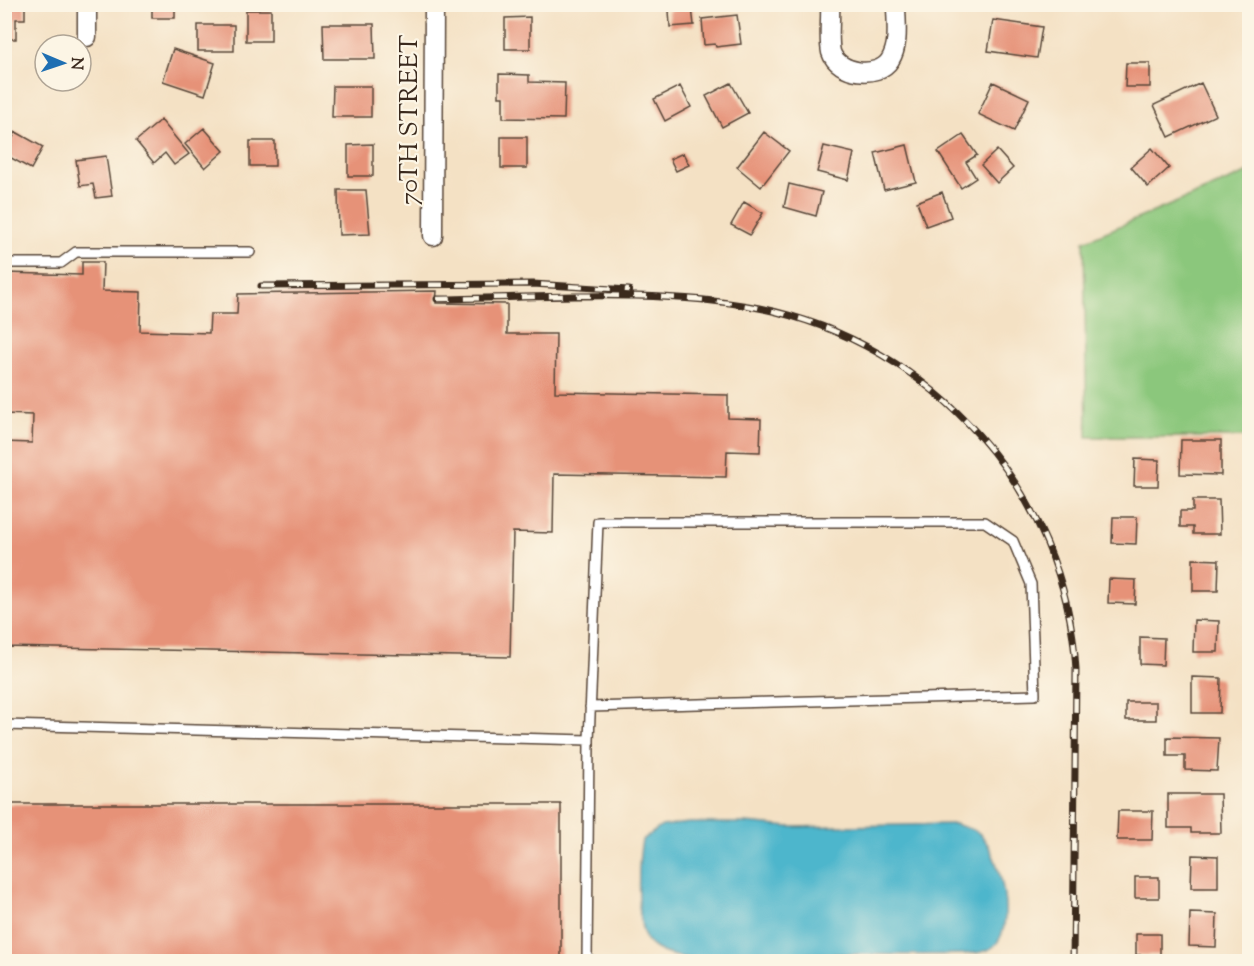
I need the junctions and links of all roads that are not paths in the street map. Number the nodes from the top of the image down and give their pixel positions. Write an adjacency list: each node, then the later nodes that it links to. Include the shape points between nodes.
1 (87, 4): 5 (street)
2 (434, 4): 6 (street, 70TH STREET)
3 (830, 4): 4 (street, via 831,53 842,66 857,71 875,70 889,62 897,45)
4 (896, 4)
5 (87, 33)
6 (433, 236)
7 (250, 252): 8 (lane, via 76,252 61,263)
8 (4, 263)
9 (590, 707): 9 (lane, via 598,522 985,522 1013,541 1031,584 1035,695); 11 (lane)
10 (4, 725): 11 (lane)
11 (589, 740): 12 (lane)
12 (587, 962)

